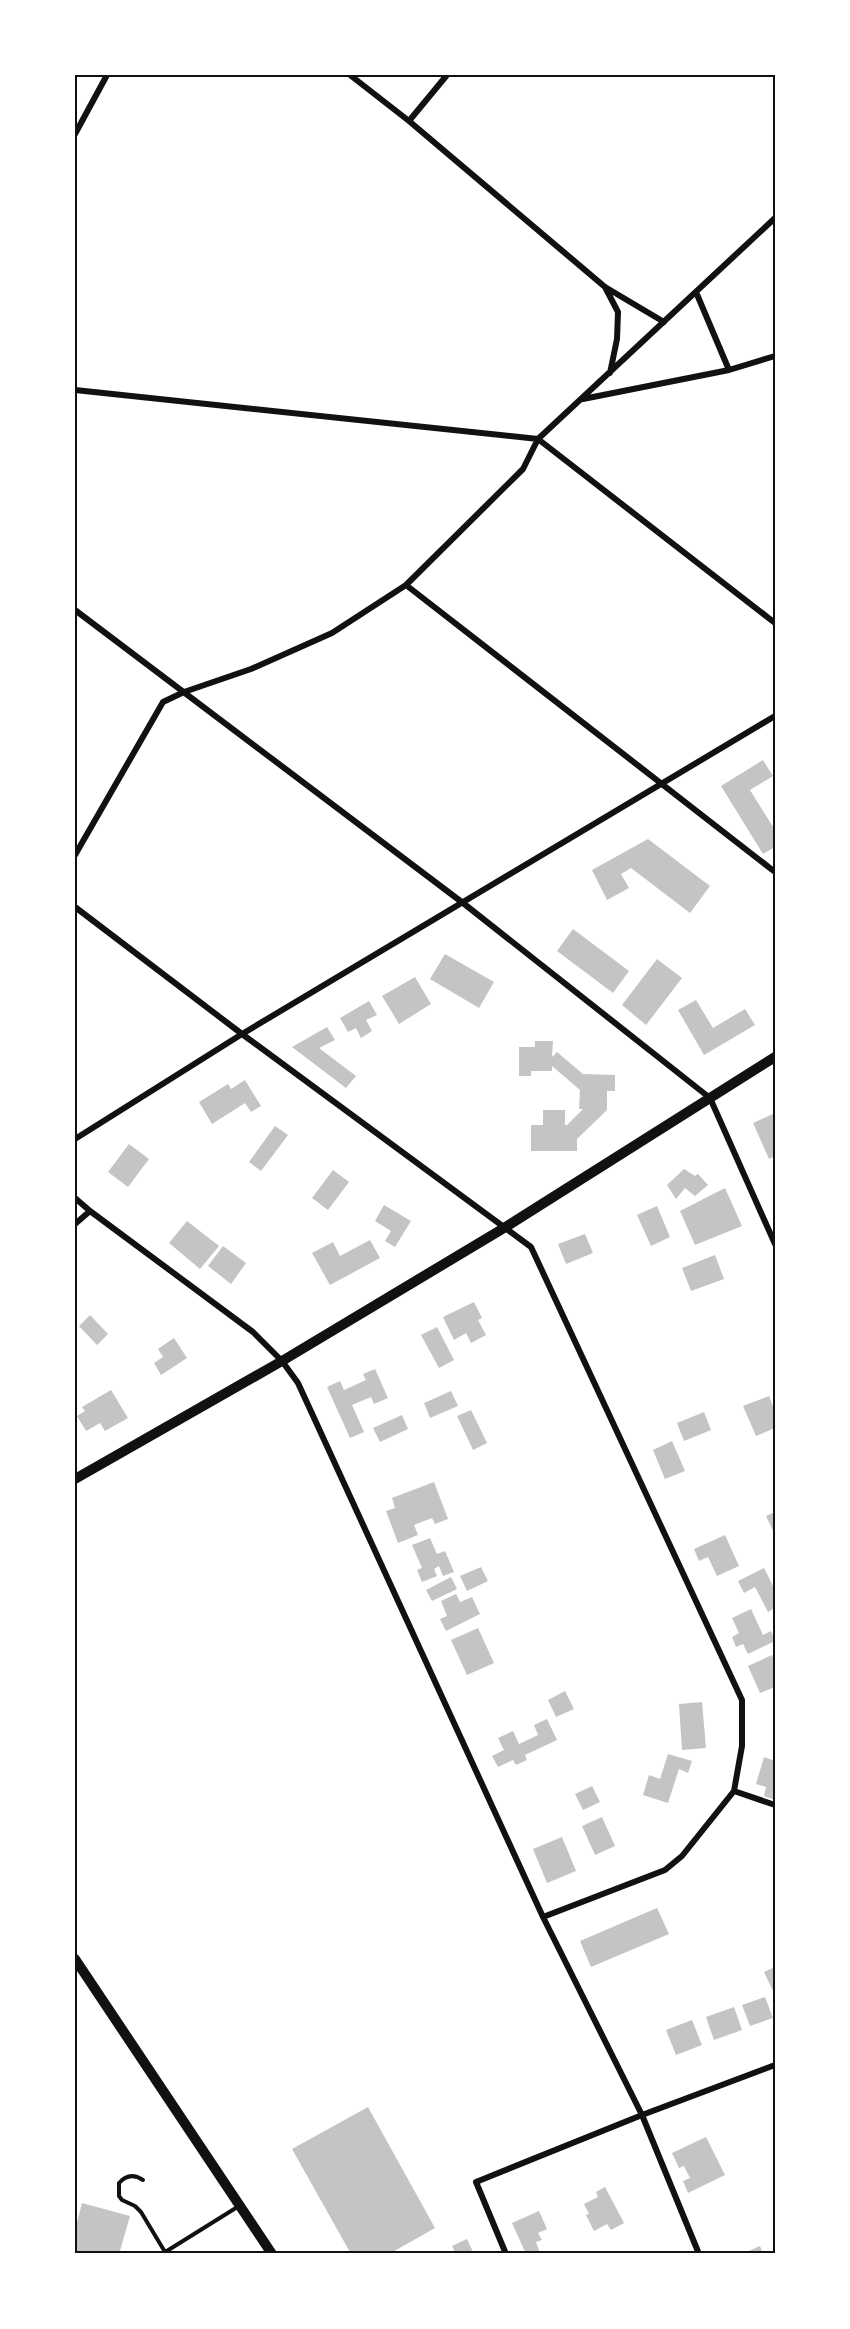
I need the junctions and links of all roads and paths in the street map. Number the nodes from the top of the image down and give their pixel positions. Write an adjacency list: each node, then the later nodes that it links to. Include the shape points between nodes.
1 (107, 75): 5 (street)
2 (350, 75): 4 (street)
3 (447, 75): 4 (street)
4 (409, 120): 7 (street)
5 (75, 134)
6 (775, 218): 8 (street)
7 (605, 287): 9 (street); 12 (street, via 618,312)
8 (696, 292): 9 (street); 11 (street)
9 (664, 322): 12 (street)
10 (775, 356): 11 (street)
11 (729, 370): 14 (street)
12 (610, 373): 14 (street)
13 (75, 390): 15 (street)
14 (582, 399): 15 (street)
15 (538, 439): 16 (street, via 523,469); 18 (street)
16 (406, 585): 19 (street, via 332,633 251,669); 21 (street)
17 (75, 610): 19 (street)
18 (775, 623)
19 (184, 692): 22 (street, via 163,702); 24 (street)
20 (775, 716): 21 (street)
21 (660, 784): 23 (street); 24 (street)
22 (75, 855)
23 (775, 872)
24 (463, 903): 26 (street); 28 (street)
25 (75, 907): 26 (street)
26 (242, 1034): 29 (street); 33 (street)
27 (775, 1057): 28 (street)
28 (710, 1098): 33 (street); 34 (street)
29 (75, 1139)
30 (75, 1198): 31 (street)
31 (90, 1211): 32 (street); 35 (street, via 253,1332)
32 (75, 1224)
33 (504, 1228): 35 (street); 37 (street, via 531,1247 742,1700 742,1746)
34 (775, 1244)
35 (282, 1361): 36 (street); 39 (street, via 298,1383)
36 (75, 1479)
37 (734, 1791): 38 (street); 39 (street, via 682,1856 665,1870)
38 (775, 1805)
39 (543, 1917): 42 (street)
40 (75, 1959): 44 (street)
41 (775, 2065): 42 (street)
42 (642, 2115): 47 (street, via 476,2182); 48 (street)
43 (143, 2180): 45 (lane, via 127,2176 119,2183 119,2196 141,2212)
44 (240, 2206): 45 (lane); 46 (street)
45 (163, 2253)
46 (272, 2254)
47 (506, 2254)
48 (699, 2254)

